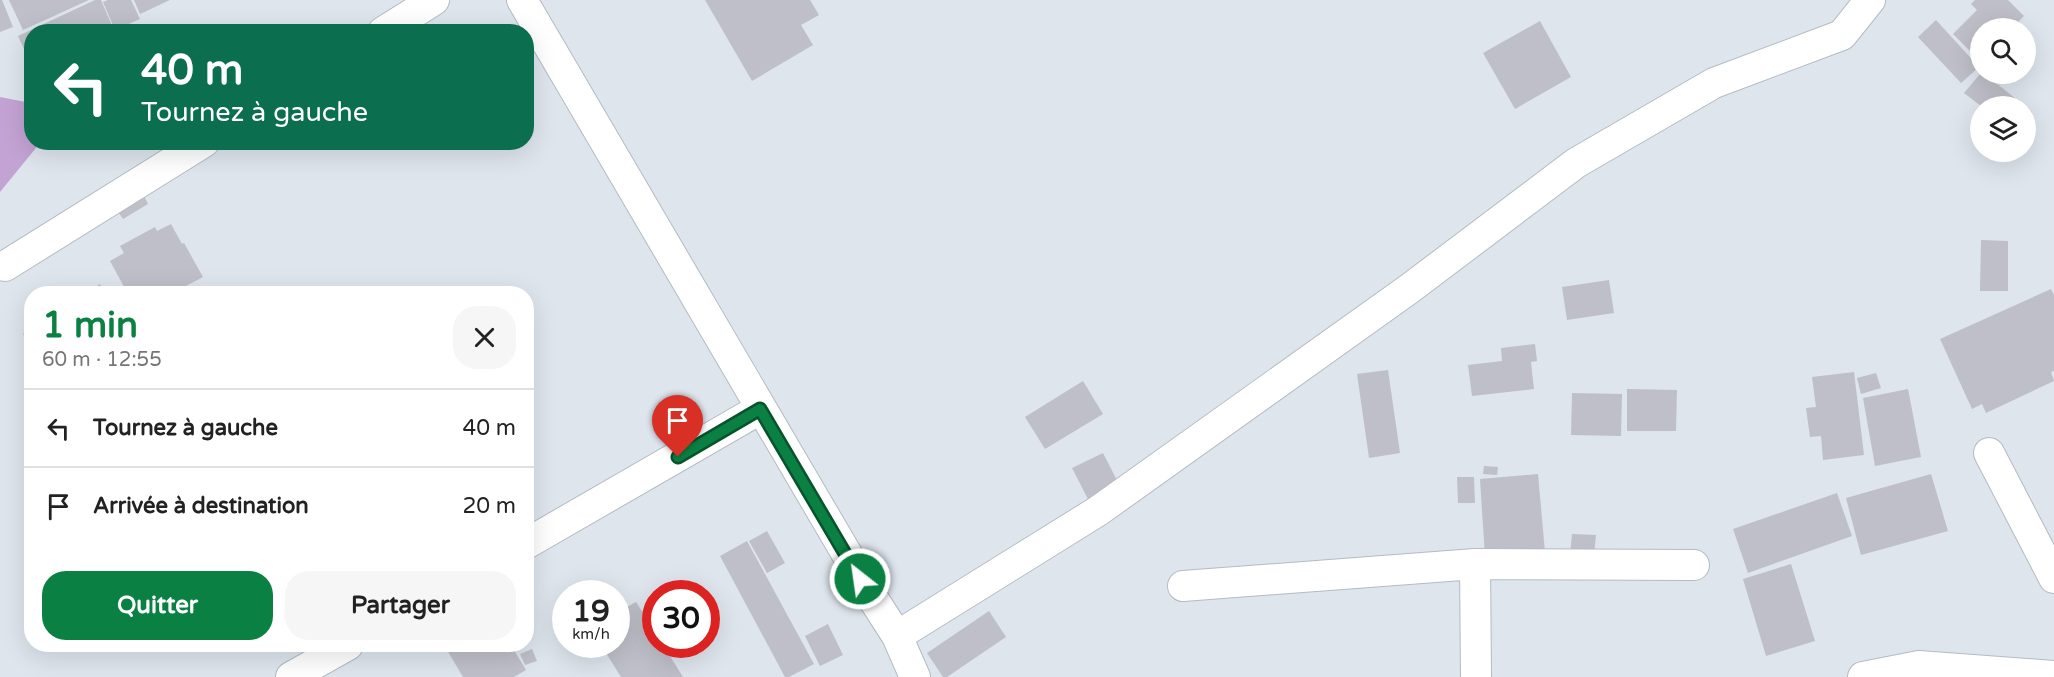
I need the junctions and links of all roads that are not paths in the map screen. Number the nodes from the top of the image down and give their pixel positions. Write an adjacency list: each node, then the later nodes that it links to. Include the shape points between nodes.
1 (434, 0): 4 (street)
2 (522, 0): 7 (street)
3 (1870, 0): 14 (street, via 1842,35 1714,83 1576,163 1409,289 1098,511)
4 (396, 24)
5 (191, 150): 6 (street)
6 (5, 266)
7 (760, 409): 9 (street); 14 (street)
8 (1989, 453): 12 (street)
9 (534, 539)
10 (1475, 564): 11 (street); 13 (street); 19 (street)
11 (1694, 565)
12 (2054, 578)
13 (1183, 586)
14 (897, 636): 18 (street)
15 (336, 652): 17 (street)
16 (2054, 676): 20 (street, via 1919,666)
17 (291, 677)
18 (915, 677)
19 (1476, 677)
20 (1863, 677)

